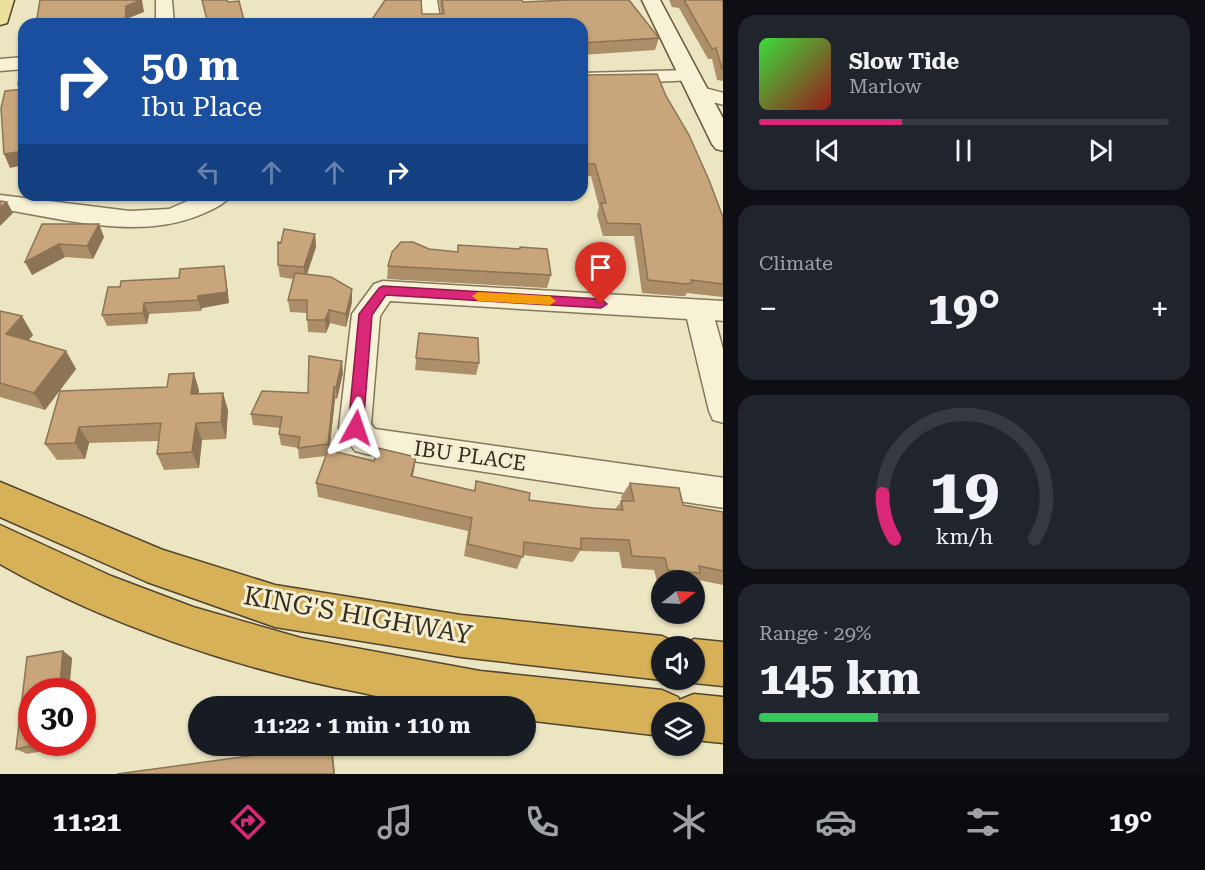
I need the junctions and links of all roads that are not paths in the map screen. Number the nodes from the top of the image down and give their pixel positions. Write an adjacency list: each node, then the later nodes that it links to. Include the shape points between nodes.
1 (5, 0): 7 (main road)
2 (164, 0): 5 (street)
3 (429, 0): 6 (street)
4 (651, 0): 11 (main road)
5 (165, 18)
6 (431, 18)
7 (0, 19)
8 (18, 64): 9 (street)
9 (0, 65)
10 (588, 79): 11 (street)
11 (693, 84): 12 (street); 13 (main road)
12 (723, 99)
13 (723, 144)
14 (209, 201): 15 (street, via 168,217 123,219)
15 (0, 202)
16 (711, 310): 17 (street, IBU PLACE); 18 (street, IBU PLACE, via 383,291 366,314 356,428 366,441)
17 (723, 411)
18 (723, 493)
19 (0, 499): 21 (highway, KING'S HIGHWAY, via 161,568 275,606 461,636)
20 (0, 543): 24 (highway, KING'S HIGHWAY, via 105,594 193,628 301,660 480,693)
21 (651, 657)
22 (705, 662): 23 (highway)
23 (723, 664)
24 (651, 712)
25 (705, 718): 26 (highway)
26 (723, 720)

